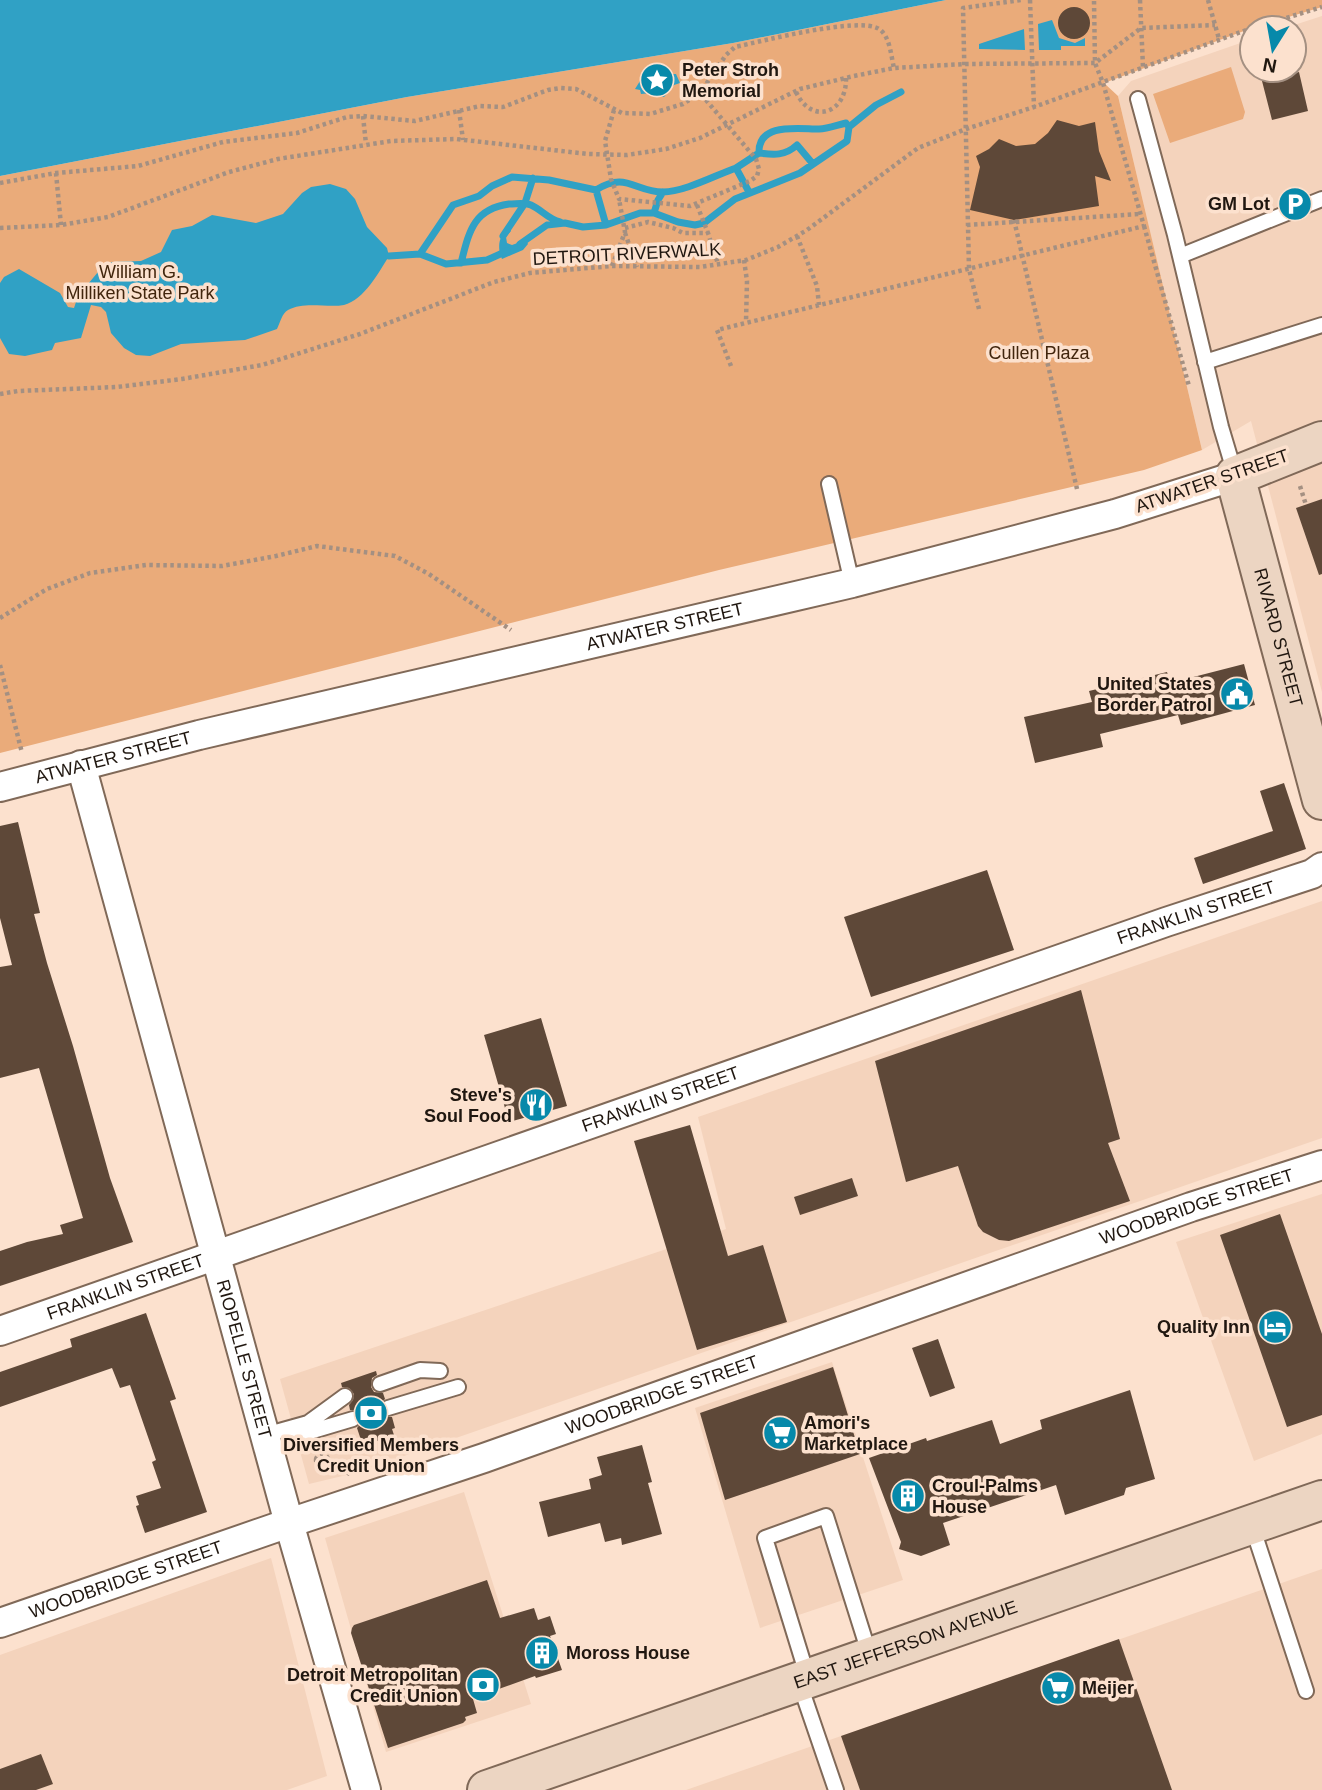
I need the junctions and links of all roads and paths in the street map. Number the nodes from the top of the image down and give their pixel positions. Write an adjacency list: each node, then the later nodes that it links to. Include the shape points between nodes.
1 (1021, 0): 14 (path, via 963,8)
2 (1030, 0): 12 (path)
3 (1094, 0): 13 (path)
4 (1140, 0): 9 (path)
5 (1208, 0): 8 (path)
6 (1322, 7): 7 (path, DETROIT RIVERWALK)
7 (1299, 14)
8 (1215, 25): 9 (path); 11 (path)
9 (1141, 28): 13 (path); 15 (path)
10 (1238, 33): 11 (path, DETROIT RIVERWALK)
11 (1219, 39): 15 (path, DETROIT RIVERWALK)
12 (1032, 63): 13 (path); 14 (path); 22 (path)
13 (1096, 63): 18 (path)
14 (965, 64): 16 (path); 27 (path)
15 (1143, 67): 18 (path, DETROIT RIVERWALK)
16 (894, 68): 17 (path); 20 (path, via 886,35 877,27 853,24 736,47)
17 (846, 78): 19 (path); 19 (path, via 846,92 838,105 826,112 815,112 801,103)
18 (1103, 83): 22 (path, DETROIT RIVERWALK); 36 (path)
19 (796, 91): 26 (path)
20 (700, 93): 24 (path, via 683,104 650,114); 26 (path)
21 (1138, 99): 45 (lane)
22 (1034, 107): 27 (path, DETROIT RIVERWALK)
23 (459, 110): 24 (path, via 503,107 561,88 576,89); 25 (path, via 415,121); 28 (path)
24 (614, 110): 30 (path, via 604,141)
25 (363, 116): 29 (path); 31 (path, via 297,133 223,142 138,166)
26 (727, 124): 30 (path, via 666,149); 35 (path, via 756,159 758,173)
27 (966, 129): 39 (path); 44 (path, DETROIT RIVERWALK, via 918,148)
28 (463, 140): 29 (path); 30 (path)
29 (366, 145): 38 (path, via 278,159 229,172 108,217)
30 (607, 154): 33 (path)
31 (56, 173): 32 (path); 38 (path)
32 (0, 183)
33 (619, 199): 35 (path); 42 (path)
34 (1322, 199): 45 (lane)
35 (700, 204): 43 (path)
36 (1140, 214): 37 (path); 40 (path)
37 (1014, 221): 39 (path); 46 (path)
38 (61, 225): 41 (path)
39 (967, 225): 51 (path)
40 (1144, 226): 46 (path); 59 (path)
41 (0, 228)
42 (625, 230): 43 (path, via 648,222 683,233); 49 (path); 50 (path)
43 (708, 233): 48 (path)
44 (797, 236): 47 (path, DETROIT RIVERWALK); 52 (path, via 817,286)
45 (1180, 256): 56 (lane)
46 (1021, 257): 51 (path); 64 (path)
47 (744, 260): 48 (path, DETROIT RIVERWALK); 54 (path)
48 (718, 264): 50 (path, DETROIT RIVERWALK)
49 (612, 266): 50 (path, DETROIT RIVERWALK); 58 (path, DETROIT RIVERWALK, via 530,273 494,282 360,334 262,365 117,387)
50 (637, 267)
51 (969, 269): 52 (path); 53 (path)
52 (818, 305): 54 (path)
53 (979, 309)
54 (746, 323): 57 (path, via 717,330)
55 (1322, 325): 56 (lane)
56 (1205, 362): 61 (lane)
57 (731, 366)
58 (0, 394)
59 (1192, 395)
60 (1322, 440): 61 (main road, ATWATER STREET)
61 (1235, 476): 66 (street, ATWATER STREET, via 1115,514); 73 (main road, RIVARD STREET)
62 (829, 484): 66 (lane)
63 (1300, 486): 65 (path)
64 (1077, 489)
65 (1306, 505)
66 (852, 583): 71 (street, ATWATER STREET)
67 (0, 618): 68 (path, via 47,589 90,573 146,565 222,566 317,546 395,556 429,573)
68 (511, 630)
69 (0, 665): 70 (path)
70 (22, 753)
71 (81, 765): 72 (street, ATWATER STREET); 76 (street, RIOPELLE STREET)
72 (0, 787)
73 (1322, 800)
74 (1322, 867): 76 (street, FRANKLIN STREET)
75 (1322, 1166): 88 (street, WOODBRIDGE STREET, via 1191,1207)
76 (216, 1256): 77 (street, FRANKLIN STREET); 84 (street, RIOPELLE STREET)
77 (0, 1331)
78 (440, 1371): 79 (lane, via 419,1370)
79 (380, 1384)
80 (458, 1387): 82 (lane)
81 (345, 1396): 84 (lane, via 308,1423)
82 (388, 1408)
83 (354, 1419): 84 (lane)
84 (266, 1439): 88 (street, RIOPELLE STREET)
85 (328, 1463): 86 (path)
86 (356, 1477)
87 (1322, 1500): 89 (main road, EAST JEFFERSON AVENUE)
88 (289, 1523): 90 (street, WOODBRIDGE STREET); 94 (street, RIOPELLE STREET)
89 (1251, 1524): 91 (main road, EAST JEFFERSON AVENUE); 93 (lane)
90 (0, 1623)
91 (870, 1657): 92 (main road, EAST JEFFERSON AVENUE); 92 (lane, via 826,1516 765,1538)
92 (803, 1680): 95 (main road, EAST JEFFERSON AVENUE); 96 (lane)
93 (1306, 1691)
94 (366, 1790)
95 (487, 1790)
96 (836, 1790)

